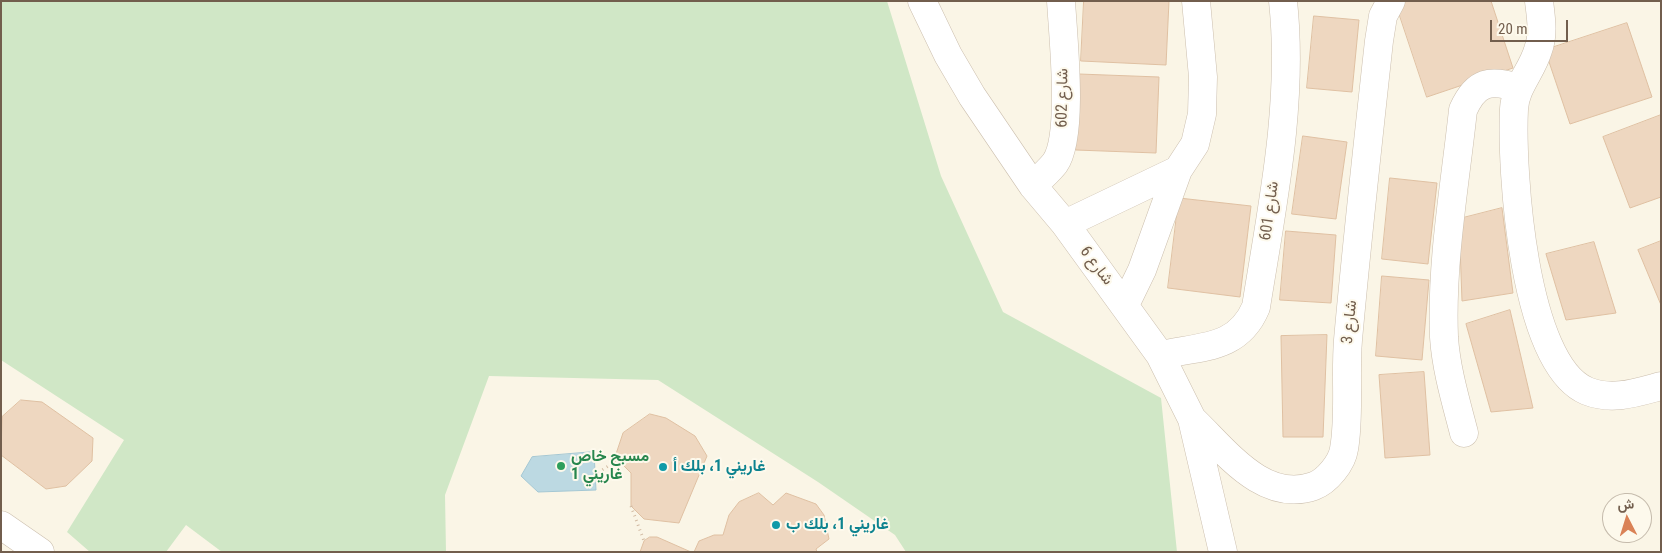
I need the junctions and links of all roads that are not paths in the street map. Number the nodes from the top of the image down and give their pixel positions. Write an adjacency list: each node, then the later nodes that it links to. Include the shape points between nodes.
1 (922, 1): 9 (street, شارع 6, via 972,96)
2 (1061, 1): 9 (street, شارع 602, via 1065,124 1056,162)
3 (1196, 1): 8 (street, via 1204,77 1202,114 1195,144)
4 (1283, 1): 12 (street, شارع 601, via 1284,100 1273,200 1256,306 1249,323 1227,341)
5 (1391, 1): 14 (street, شارع 3, via 1383,16 1378,51 1345,370 1344,451 1333,472 1315,486 1293,491 1271,487 1252,475)
6 (1539, 1): 7 (street, via 1542,26 1538,50)
7 (1519, 88): 13 (street, via 1514,108 1515,161 1523,252 1535,310 1546,338 1570,379 1585,390 1602,396 1620,396); 15 (street, via 1500,82 1483,84 1470,94 1463,110 1444,278 1444,338)
8 (1178, 170): 10 (street); 11 (street, via 1142,270)
9 (1033, 186): 10 (street, شارع 6)
10 (1065, 224): 11 (street, شارع 6)
11 (1125, 306): 12 (street, شارع 6)
12 (1160, 354): 14 (street, شارع 6)
13 (1661, 386)
14 (1192, 419): 18 (street, شارع 6)
15 (1464, 433)
16 (1, 525): 17 (street)
17 (40, 552)
18 (1223, 552)

